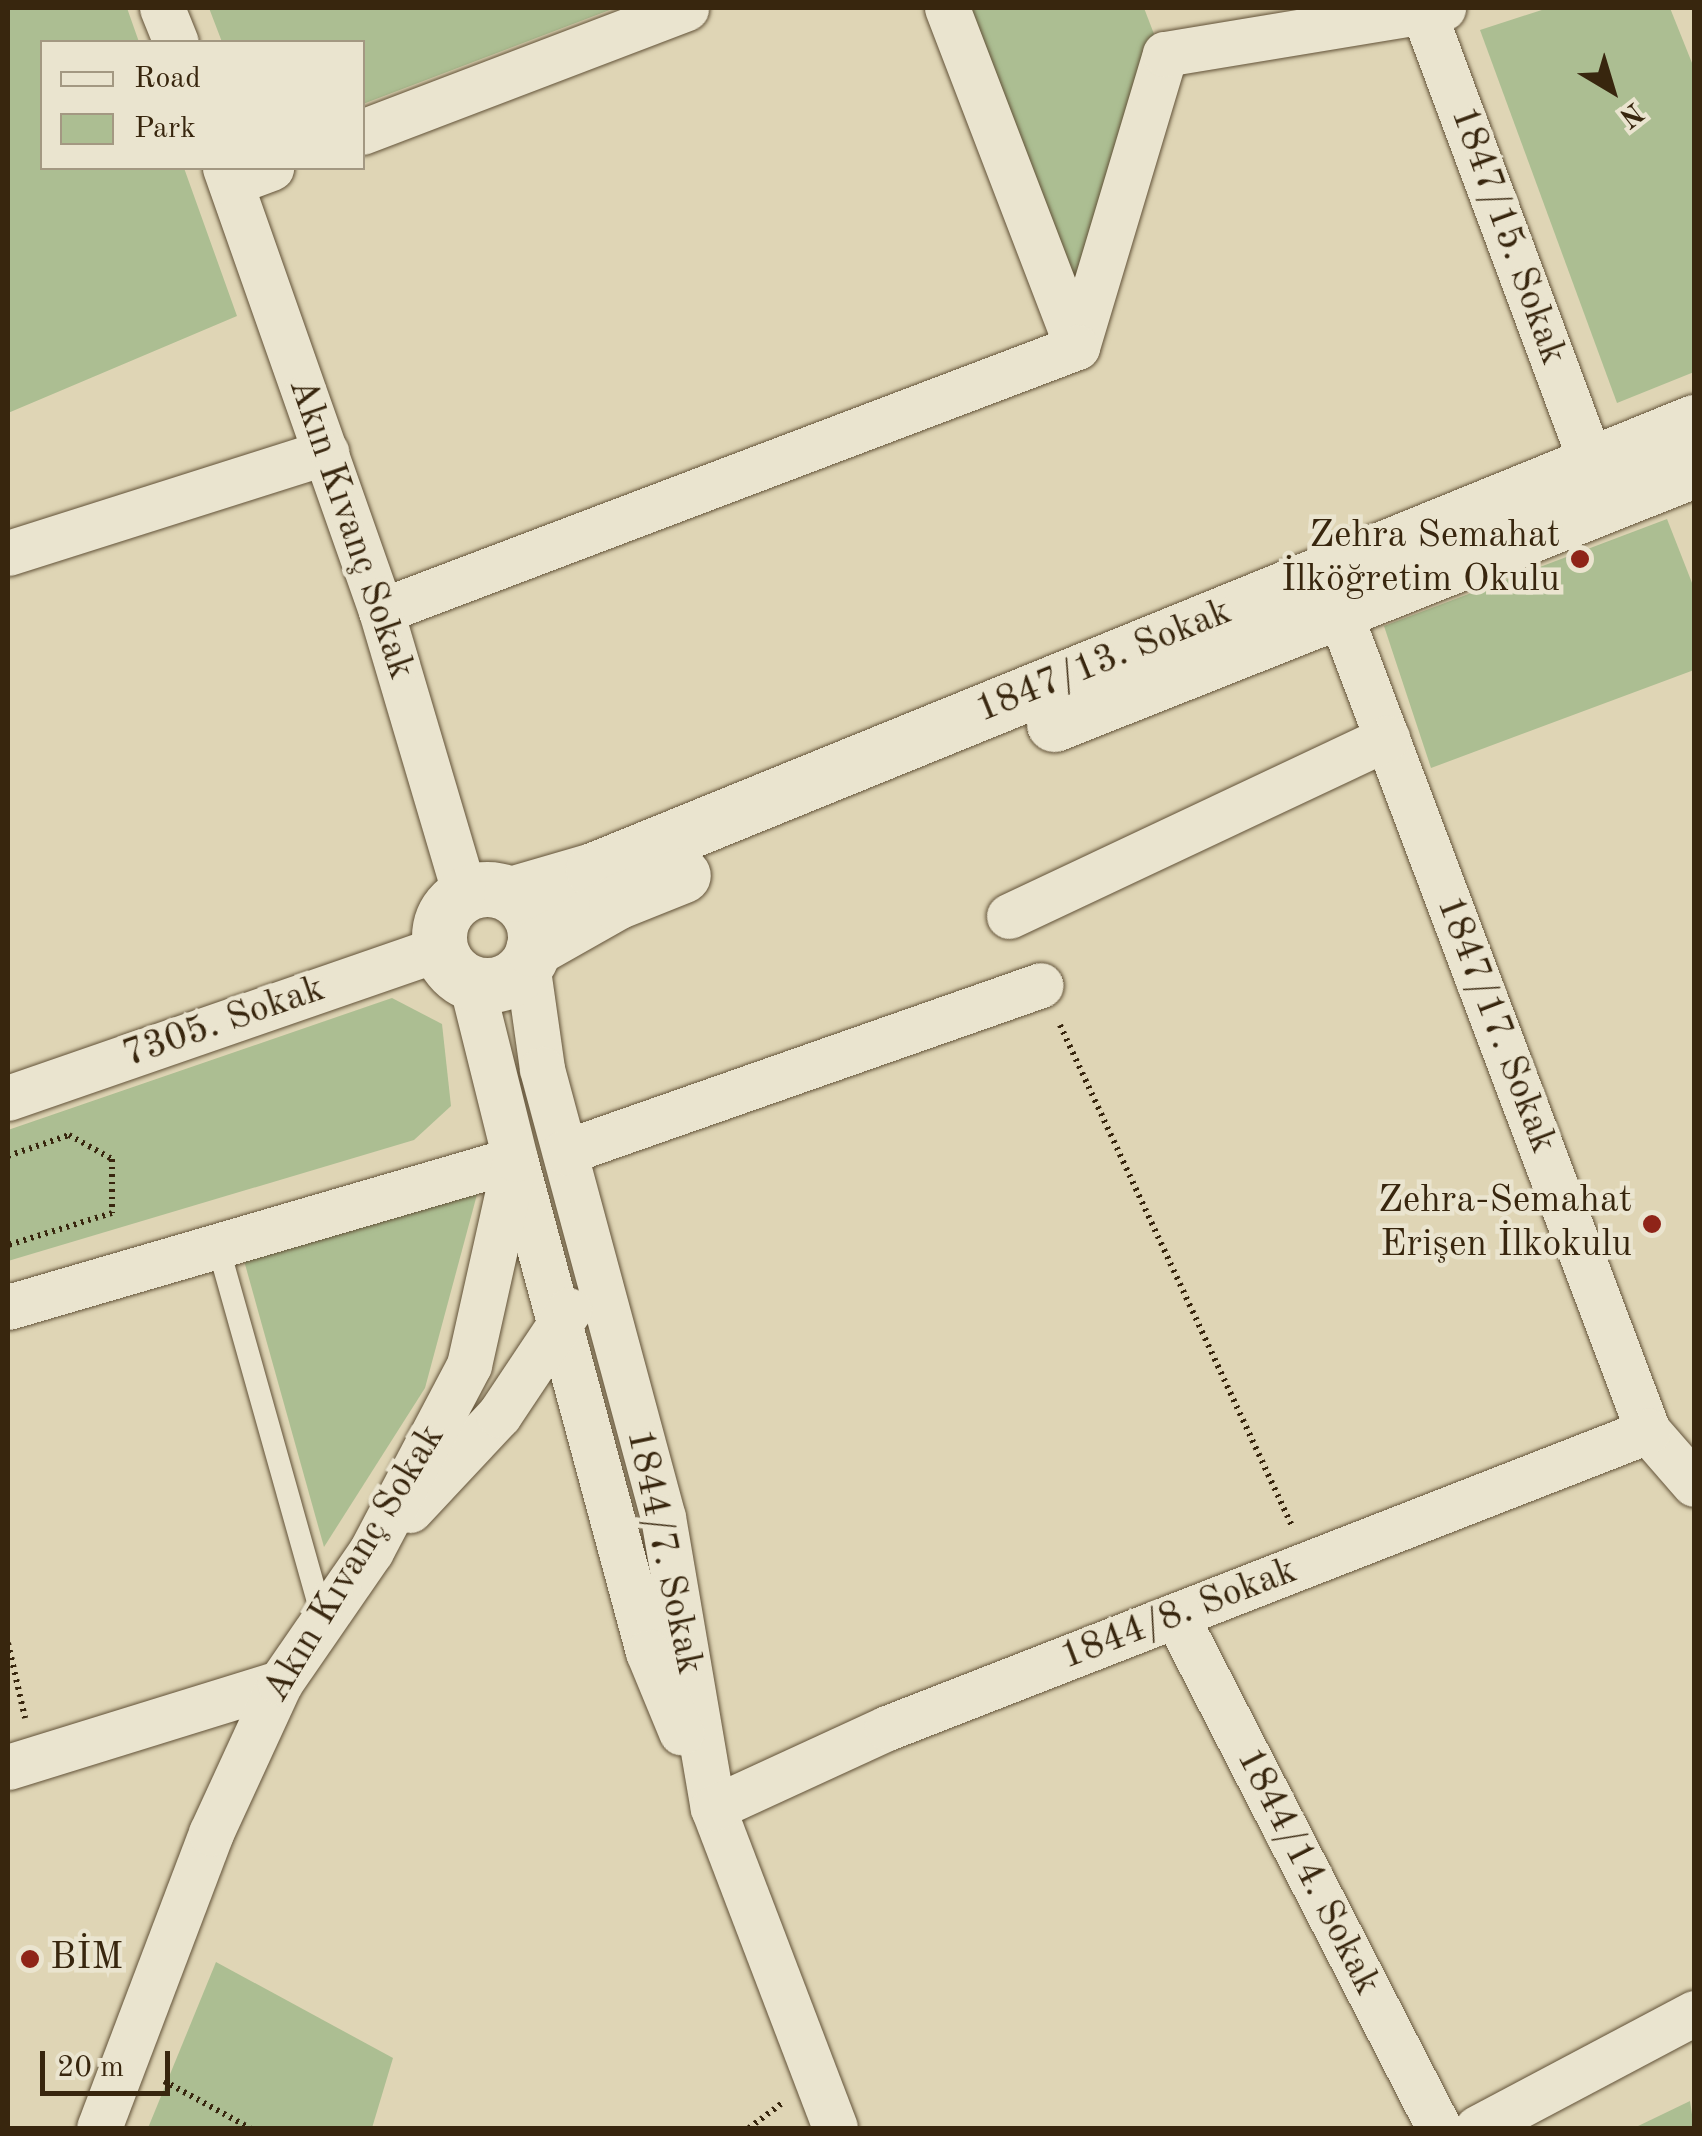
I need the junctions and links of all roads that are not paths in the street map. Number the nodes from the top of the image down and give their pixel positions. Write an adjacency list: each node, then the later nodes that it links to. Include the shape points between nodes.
1 (162, 8): 5 (street)
2 (686, 8): 6 (street)
3 (946, 8): 8 (street)
4 (1430, 10): 8 (street, via 1166,54); 11 (street, 1847/15. Sokak)
5 (175, 40)
6 (365, 131)
7 (242, 173): 10 (street, Akın Kıvanç Sokak)
8 (1077, 347): 15 (street)
9 (1694, 422): 11 (main road, 1847/13. Sokak)
10 (326, 452): 13 (street); 15 (street, Akın Kıvanç Sokak)
11 (1592, 464): 17 (main road, 1847/13. Sokak, via 592,870)
12 (1694, 470): 14 (main road, 1847/13. Sokak)
13 (8, 553)
14 (1338, 609): 16 (street, 1847/17. Sokak); 19 (main road, 1847/13. Sokak, via 616,902)
15 (381, 610): 17 (street, Akın Kıvanç Sokak)
16 (1386, 738): 18 (street); 29 (street, 1847/17. Sokak)
17 (488, 894): 19 (main road, via 531,918); 20 (main road, via 443,916)
18 (1009, 916)
19 (530, 956): 20 (main road, via 502,983); 23 (street, 1844/7. Sokak, via 542,1068)
20 (455, 965): 22 (street, 7305. Sokak); 24 (street, Akın Kıvanç Sokak)
21 (1041, 985): 23 (street)
22 (8, 1098)
23 (564, 1152): 26 (street, 1844/7. Sokak)
24 (514, 1160): 25 (street); 28 (street); 31 (street, Akın Kıvanç Sokak, via 470,1365)
25 (218, 1246): 27 (street); 33 (lane)
26 (594, 1272): 28 (street); 36 (street, 1844/7. Sokak, via 663,1517)
27 (8, 1307)
28 (559, 1326): 31 (street, via 499,1415); 36 (street, via 648,1652)
29 (1648, 1431): 30 (street, 1847/17. Sokak); 32 (street, 1844/8. Sokak)
30 (1694, 1484)
31 (371, 1551): 33 (street, Akın Kıvanç Sokak)
32 (1176, 1616): 36 (street, 1844/8. Sokak, via 887,1728); 40 (street, 1844/14. Sokak)
33 (323, 1620): 34 (street, Akın Kıvanç Sokak)
34 (280, 1683): 35 (street); 38 (street, Akın Kıvanç Sokak, via 211,1833)
35 (21, 1762)
36 (713, 1808): 39 (street, 1844/7. Sokak)
37 (1694, 2013): 41 (street)
38 (99, 2128)
39 (836, 2128)
40 (1438, 2128)
41 (1477, 2128)

